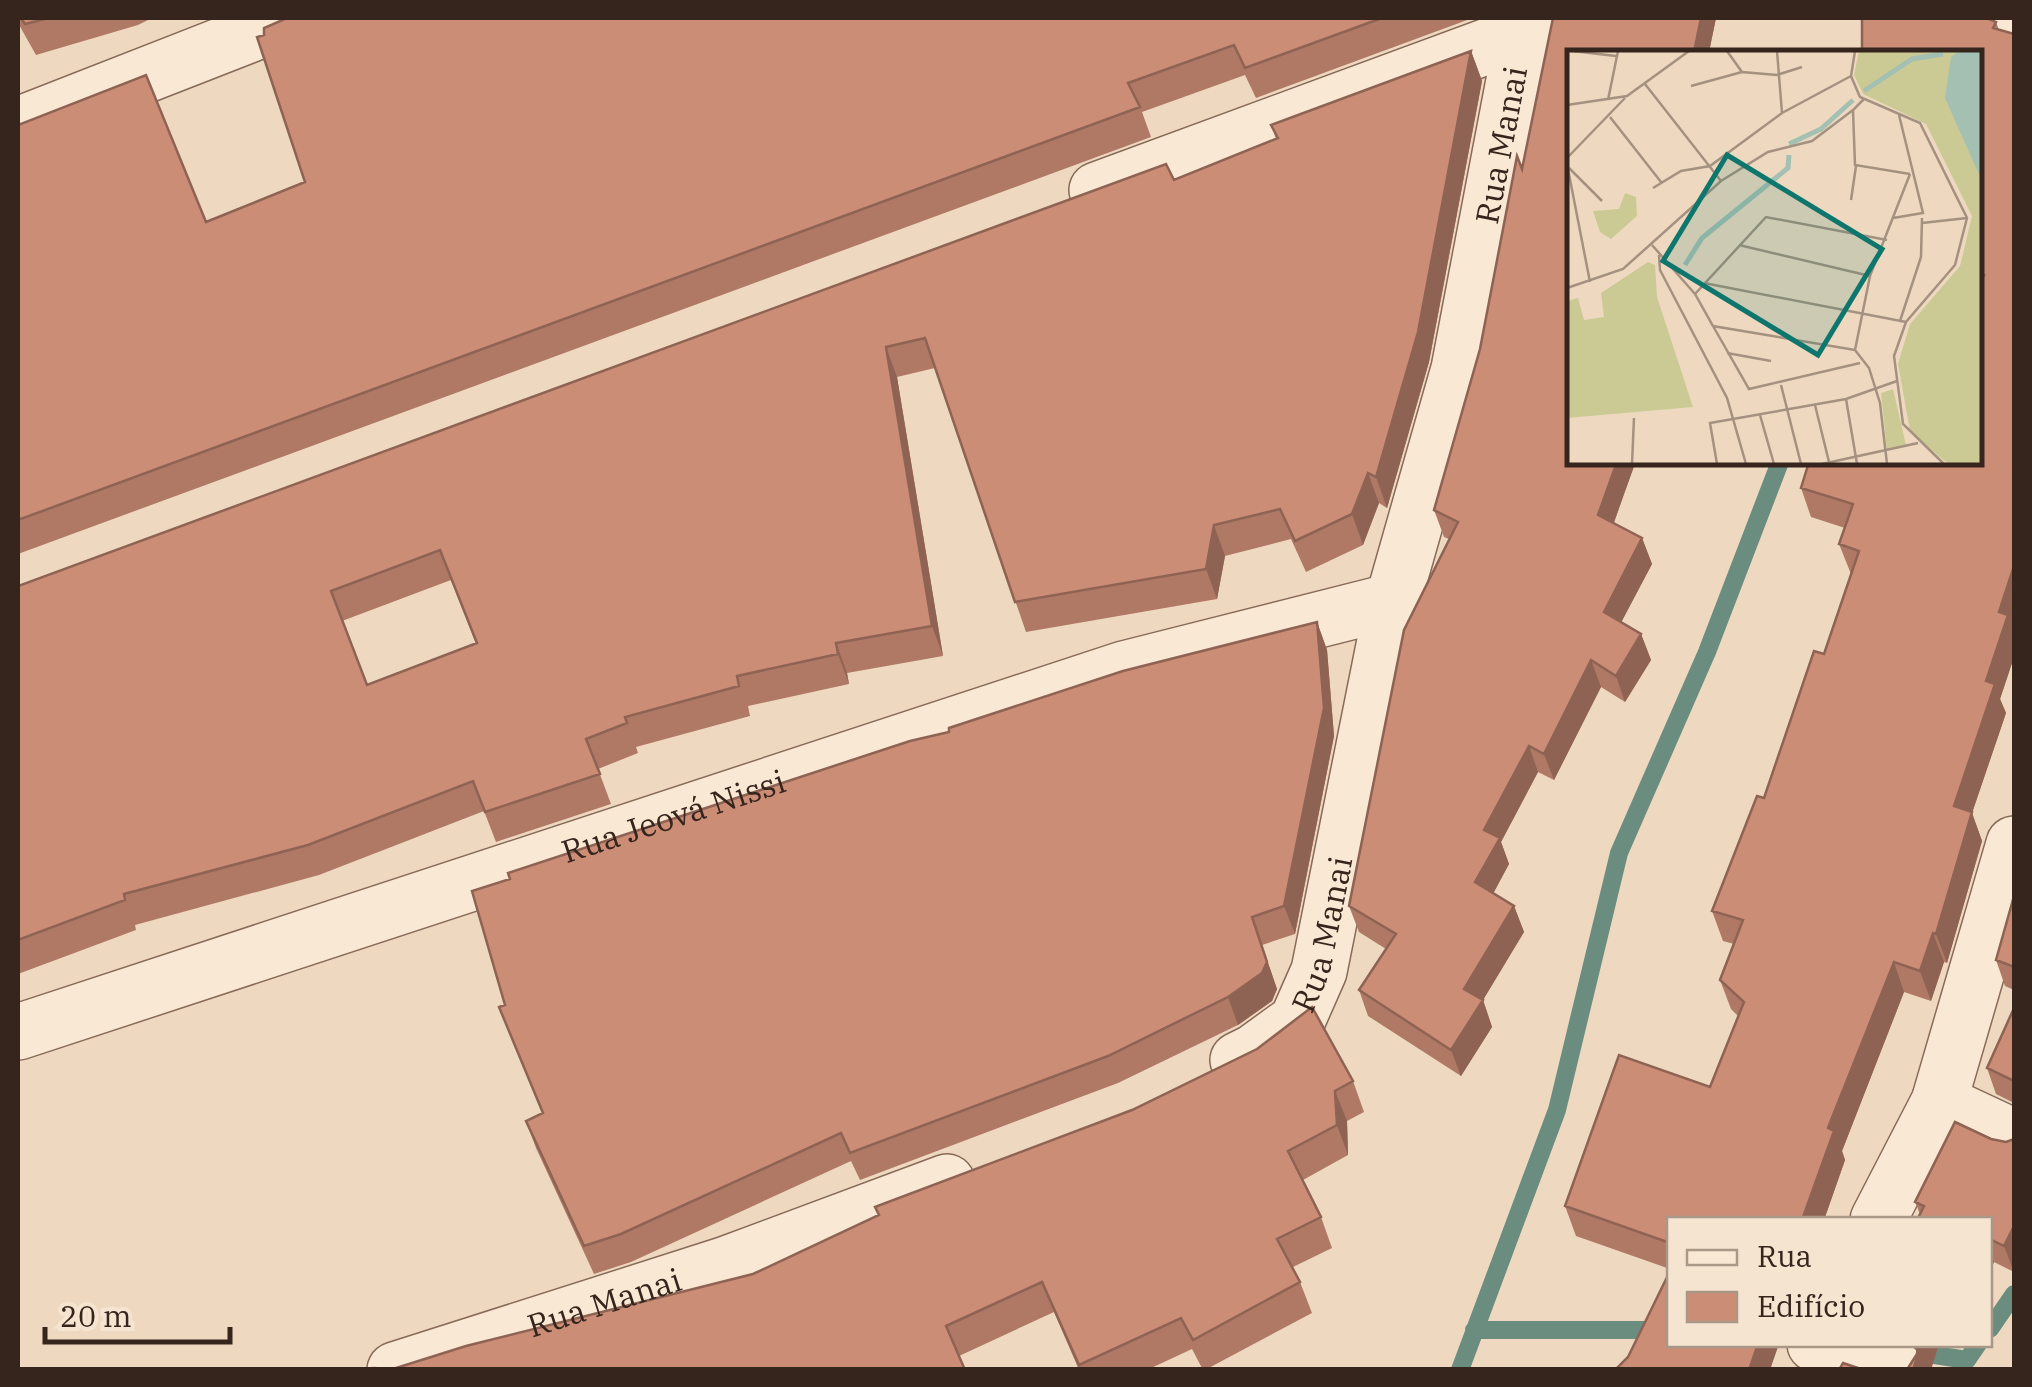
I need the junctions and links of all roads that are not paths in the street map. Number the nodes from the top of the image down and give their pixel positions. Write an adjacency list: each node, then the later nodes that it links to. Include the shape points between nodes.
1 (292, 18): 5 (street)
2 (2002, 18): 3 (street)
3 (2014, 21)
4 (1526, 25): 6 (street); 7 (street, Rua Manai, via 1459,369)
5 (18, 125)
6 (1060, 204)
7 (1393, 601): 9 (street, Rua Jeová Nissi, via 1124,669); 10 (street, Rua Manai, via 1319,972 1297,1021)
8 (2014, 844): 11 (street)
9 (18, 1032)
10 (1201, 1078)
11 (1939, 1102): 12 (street); 14 (street)
12 (2014, 1137)
13 (1001, 1161): 17 (street, Rua Manai, via 724,1265)
14 (1880, 1217)
15 (1812, 1347): 18 (street)
16 (1824, 1347): 19 (street)
17 (395, 1370)
18 (1801, 1370)
19 (1897, 1370)

